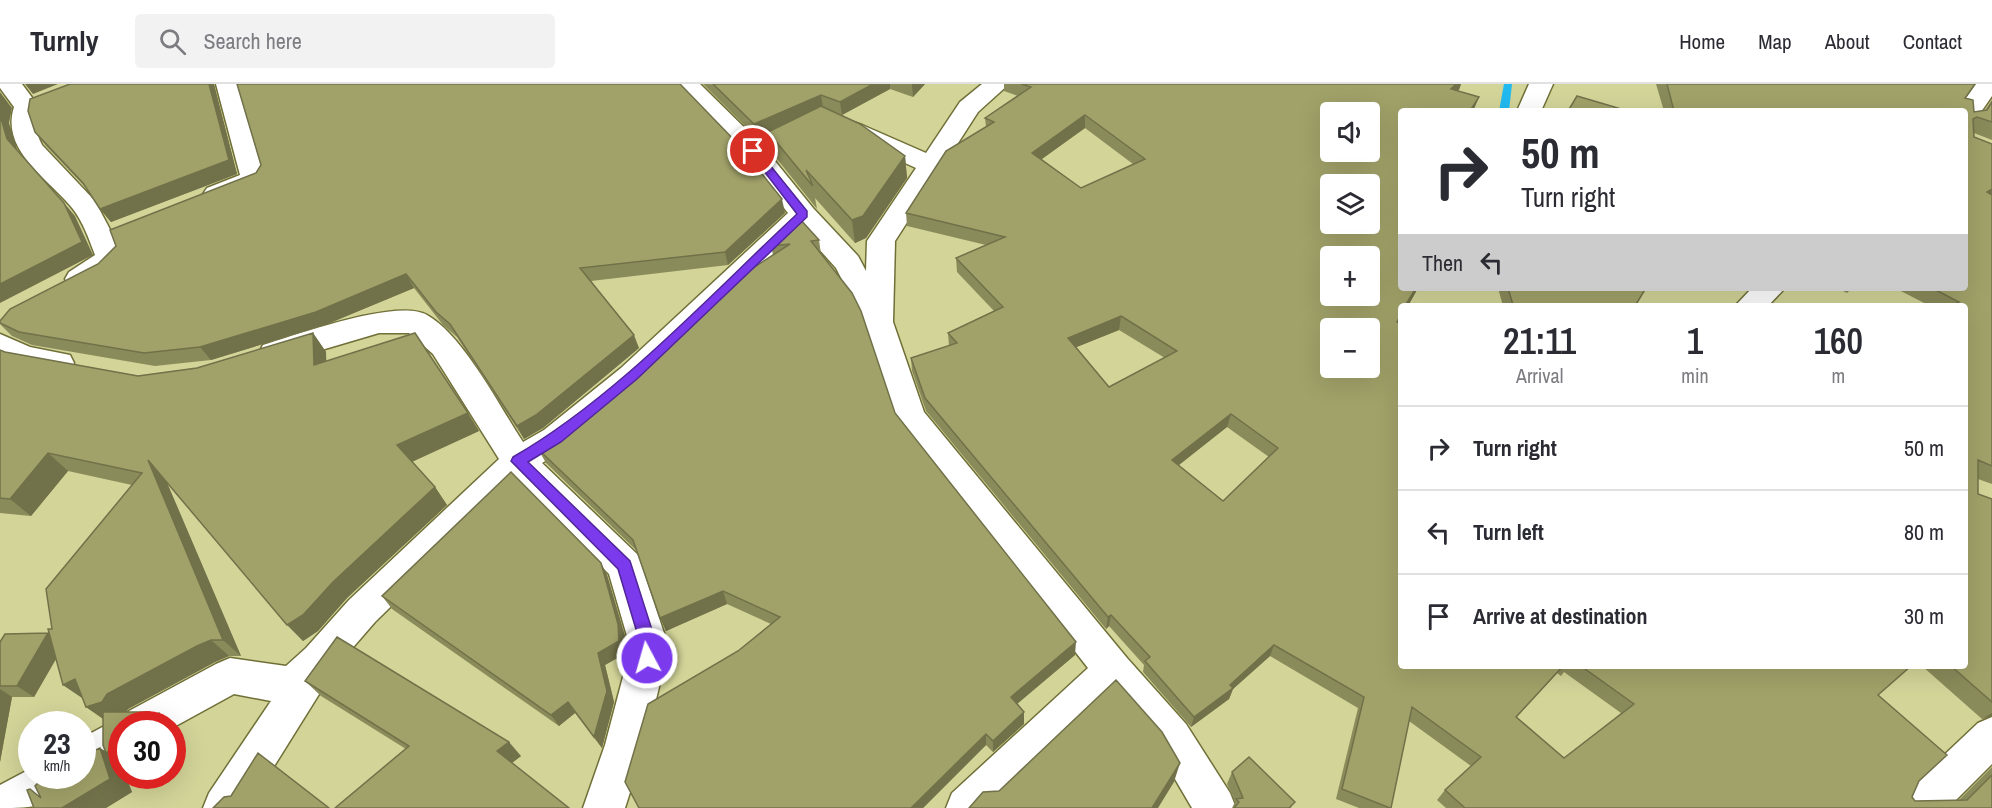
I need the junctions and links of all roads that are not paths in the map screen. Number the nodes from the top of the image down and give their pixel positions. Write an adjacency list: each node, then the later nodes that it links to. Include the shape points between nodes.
1 (9, 84): 13 (street, via 36,103 22,115 32,152 112,234 111,258)
2 (228, 84): 11 (street, via 254,179)
3 (686, 84): 12 (street, via 763,146)
4 (997, 84): 10 (street, via 969,107)
5 (1541, 84): 7 (street)
6 (1988, 84): 8 (street)
7 (1530, 108)
8 (1968, 113)
9 (835, 122): 10 (street)
10 (931, 165): 16 (street, via 881,241)
11 (187, 205)
12 (803, 214): 16 (street, via 848,263); 20 (street, via 632,376 556,439)
13 (58, 290)
14 (1767, 291): 15 (street)
15 (1753, 303)
16 (880, 325): 22 (street, via 909,417)
17 (2, 330): 19 (street, via 24,357)
18 (251, 360): 20 (street, via 379,322 416,322 444,346)
19 (91, 368)
20 (518, 461): 21 (street, via 362,611); 28 (street, via 625,566 646,636 647,658)
21 (323, 655): 23 (street, via 297,680 267,684 245,675 230,676); 27 (street)
22 (1113, 670): 29 (street); 30 (street, via 1172,736)
23 (167, 711)
24 (1992, 735): 31 (street)
25 (33, 789): 26 (street)
26 (0, 808)
27 (224, 808)
28 (604, 808)
29 (967, 808)
30 (1215, 808)
31 (1919, 808)

